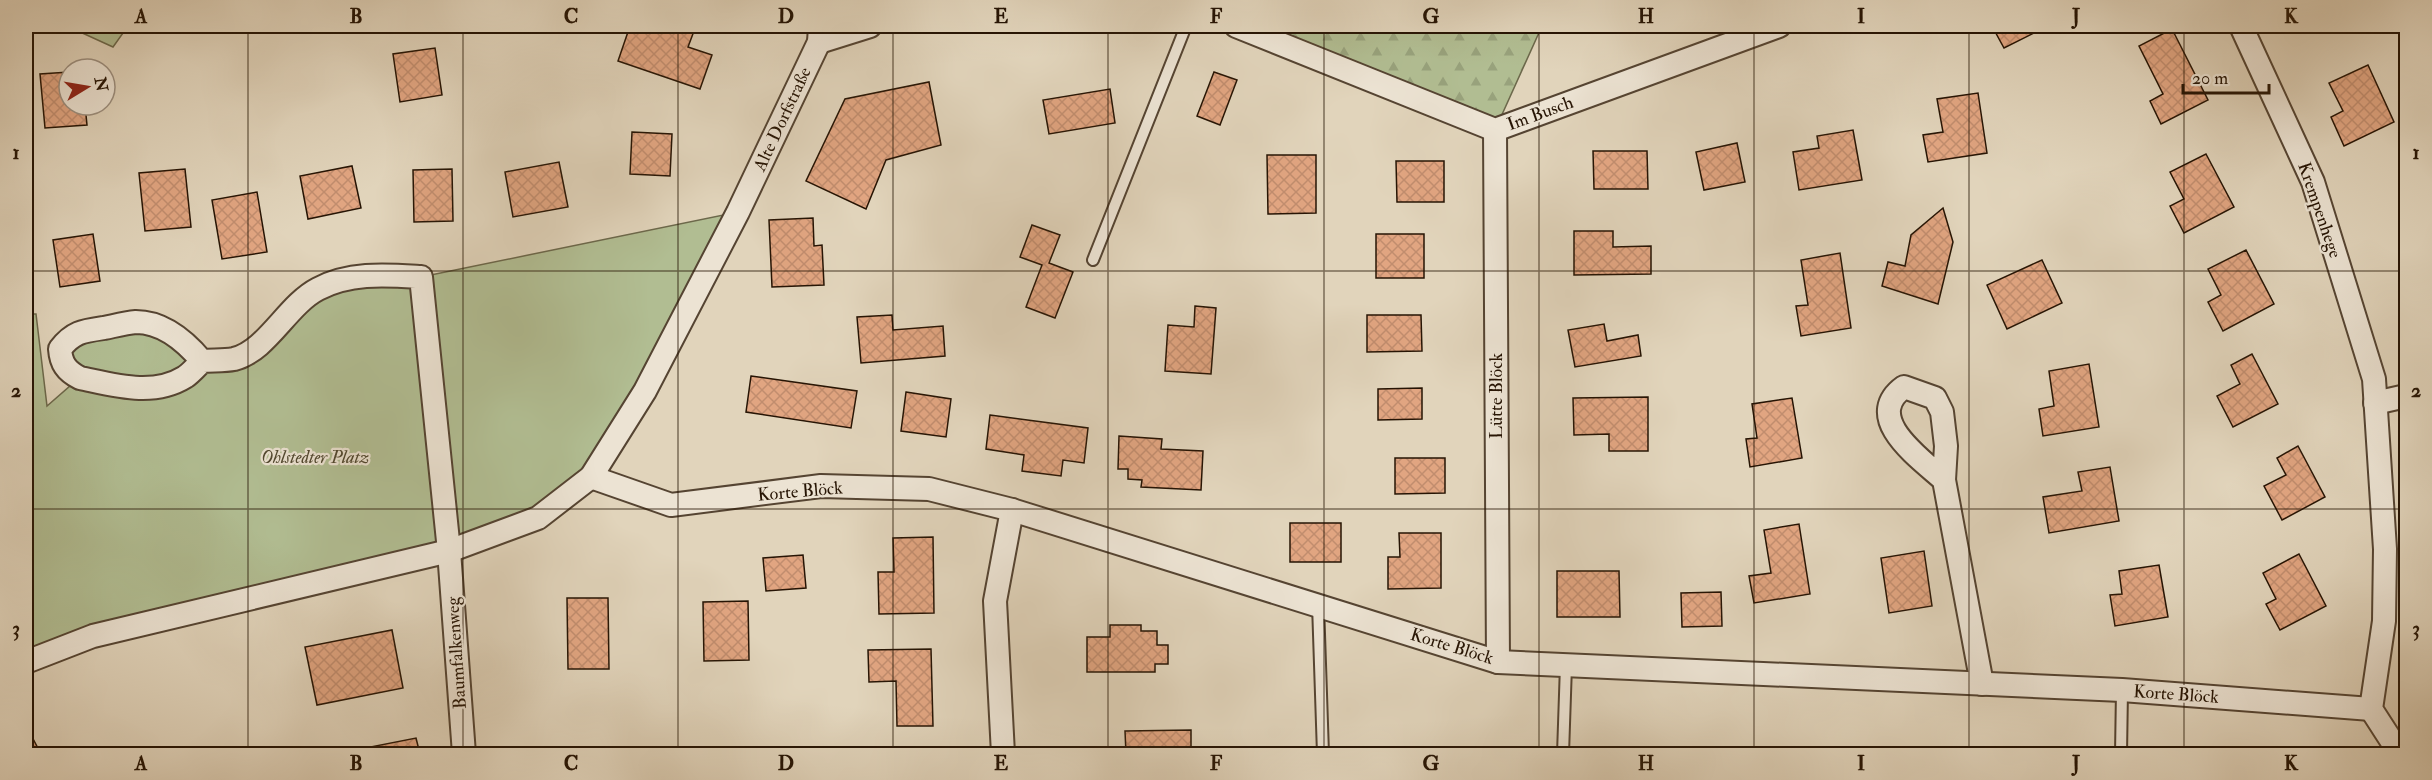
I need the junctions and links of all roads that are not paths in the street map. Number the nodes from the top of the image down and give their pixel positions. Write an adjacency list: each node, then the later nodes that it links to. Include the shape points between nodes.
1 (870, 26): 6 (street)
2 (1186, 26): 8 (lane)
3 (1236, 26): 7 (street, Im Busch)
4 (1779, 26): 7 (street, Im Busch)
5 (2241, 26): 11 (street, Krempenhege, via 2313,182 2374,379)
6 (820, 34): 12 (street, Alte Dorfstraße, via 738,212 645,391)
7 (1495, 129): 18 (street, Lütte Blöck)
8 (1093, 260)
9 (202, 361): 9 (street, via 186,342 161,328 137,322 69,336 60,349 71,374 133,388 161,387 186,377); 15 (street, via 234,359 251,352 283,317 315,290 335,280 373,274 421,277)
10 (2406, 396): 11 (street)
11 (2375, 403): 22 (street, Krempenhege, via 2385,549 2384,621)
12 (591, 477): 14 (street, Korte Blöck, via 670,505 821,486 929,489); 15 (street, via 538,518)
13 (1944, 480): 20 (street)
14 (1012, 510): 16 (street, Korte Blöck); 24 (street, via 995,601)
15 (449, 551): 17 (street, via 93,636); 23 (street, Baumfalkenweg)
16 (1318, 604): 18 (street, Korte Blöck); 25 (lane)
17 (26, 662)
18 (1498, 662): 19 (street, Korte Blöck)
19 (1566, 665): 20 (street, Korte Blöck); 26 (lane)
20 (1982, 684): 21 (street, Korte Blöck)
21 (2122, 690): 22 (street, Korte Blöck); 27 (lane)
22 (2371, 709): 28 (street)
23 (464, 754)
24 (1003, 754)
25 (1323, 754)
26 (1563, 754)
27 (2121, 754)
28 (2400, 754)

